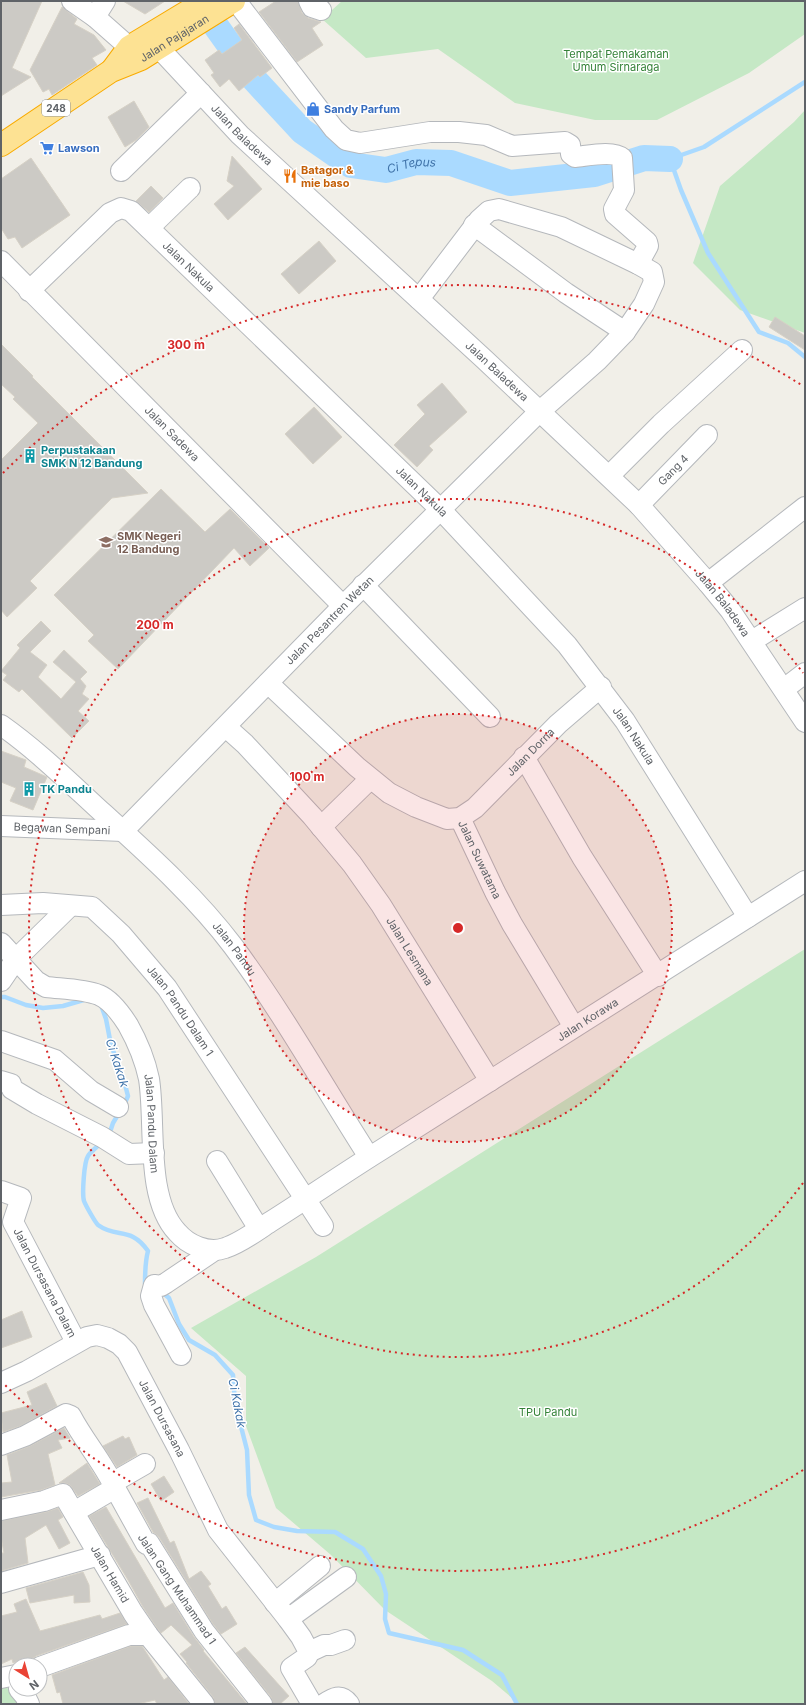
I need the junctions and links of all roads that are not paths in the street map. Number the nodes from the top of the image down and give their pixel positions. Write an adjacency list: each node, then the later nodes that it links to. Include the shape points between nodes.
1 (72, 1): 3 (street)
2 (235, 1): 4 (highway, Jalan Pajajaran / 248); 15 (street, via 334,129 346,140 360,143 430,132 459,132 486,136 512,146 565,142 570,145 571,154 575,157 603,154 619,156 623,167 624,190 614,214 647,242 648,246)
3 (100, 9): 5 (street)
4 (205, 9): 5 (highway, Jalan Pajajaran / 248); 6 (highway, Jalan Pajajaran / 248)
5 (129, 47): 7 (highway, Jalan Pajajaran / 248)
6 (159, 48): 7 (highway, Jalan Pajajaran / 248, via 141,59); 8 (street, Jalan Baladewa)
7 (111, 71): 9 (highway, Jalan Pajajaran / 248)
8 (202, 93): 10 (street); 17 (street, Jalan Baladewa, via 240,135)
9 (1, 145)
10 (121, 171)
11 (190, 188): 13 (street)
12 (474, 225): 15 (street, Jalan Pesantren Wetan, via 489,211 499,209 561,227); 17 (street, Jalan Pesantren Wetan); 18 (street, via 566,293)
13 (149, 228): 16 (street, Jalan Nakula, via 127,208 116,209); 25 (street, Jalan Nakula)
14 (1, 261): 16 (street, Jalan Sadewa)
15 (638, 264): 18 (street, Jalan Pesantren Wetan, via 652,272 654,282 644,304)
16 (29, 291): 28 (street, Jalan Sadewa)
17 (419, 299): 20 (street, Jalan Baladewa)
18 (626, 332): 20 (street, Jalan Pesantren Wetan)
19 (742, 350): 22 (street)
20 (538, 412): 22 (street, Jalan Baladewa); 25 (street, Jalan Pesantren Wetan)
21 (707, 435): 23 (street, Gang 4)
22 (609, 476): 23 (street, Jalan Baladewa)
23 (639, 505): 26 (street, Jalan Baladewa)
24 (805, 507): 26 (street)
25 (441, 510): 27 (street, Jalan Pesantren Wetan); 33 (street, Jalan Nakula, via 567,645)
26 (708, 583): 30 (street, Jalan Baladewa)
27 (363, 586): 28 (street, Jalan Pesantren Wetan); 35 (street)
28 (343, 606): 32 (street, Jalan Pesantren Wetan)
29 (805, 608): 30 (street)
30 (752, 641): 34 (street, Jalan Baladewa)
31 (805, 673): 34 (street)
32 (268, 683): 38 (street, Jalan Pesantren Wetan); 40 (street, Jalan Suwatama)
33 (601, 687): 39 (street, Jalan Dorna); 48 (street, Jalan Nakula)
34 (784, 689): 36 (street, Jalan Baladewa)
35 (490, 717)
36 (805, 722)
37 (1, 725): 44 (street, Jalan Pandu, via 28,744)
38 (226, 727): 43 (street, Jalan Lesmana, via 245,744); 44 (street, Jalan Pesantren Wetan)
39 (524, 757): 41 (street, Jalan Dorna, via 475,808); 51 (street, via 582,857)
40 (370, 778): 41 (street, Jalan Suwatama, via 389,793 416,807 447,819); 43 (street)
41 (460, 818): 53 (street, Jalan Suwatama, via 512,924)
42 (1, 826): 44 (street, Begawan Sempani)
43 (321, 827): 56 (street, Jalan Lesmana, via 352,864 381,905)
44 (123, 831): 59 (street, Jalan Pandu, via 198,905 232,945)
45 (805, 881): 48 (street, Jalan Korawa)
46 (1, 905): 47 (street, Jalan Pandu Dalam 1, via 43,903)
47 (69, 907): 50 (street); 62 (street, Jalan Pandu Dalam 1, via 92,908 121,934 167,988)
48 (748, 917): 51 (street, Jalan Korawa)
49 (1, 943): 50 (street, Jalan Pandu Dalam)
50 (16, 959): 52 (street); 58 (street, Jalan Pandu Dalam, via 42,985 98,994 114,1006 124,1019 139,1048 148,1077)
51 (658, 976): 53 (street, Jalan Korawa)
52 (1, 981)
53 (574, 1027): 56 (street, Jalan Korawa)
54 (1, 1042): 57 (street, via 55,1060 91,1091)
55 (1, 1081): 58 (street, via 11,1084 12,1088 37,1104 129,1154)
56 (490, 1081): 59 (street, Jalan Korawa)
57 (118, 1107)
58 (154, 1153): 65 (street, Jalan Pandu Dalam, via 158,1189 169,1222 187,1241 205,1249)
59 (369, 1157): 62 (street)
60 (217, 1161): 64 (street)
61 (1, 1192): 66 (street, Jalan Dursasana Dalam, via 21,1198 13,1222)
62 (306, 1199): 63 (street, Jalan Pandu Dalam 1); 64 (street)
63 (323, 1226)
64 (259, 1229): 65 (street, via 227,1248)
65 (215, 1250): 67 (street, via 166,1283 153,1288 151,1298)
66 (76, 1342): 68 (street, Jalan Dursasana); 78 (street, Jalan Dursasana, via 87,1336 97,1335 114,1341 127,1352 218,1530)
67 (181, 1355)
68 (1, 1383)
69 (1, 1445): 71 (street, via 25,1436 66,1414 71,1416)
70 (145, 1464): 71 (street)
71 (114, 1486): 73 (street); 85 (street, Jalan Gang Muhammad 1, via 146,1544 149,1543 204,1631)
72 (1, 1510): 73 (street, Jalan Hamid, via 44,1501 63,1494)
73 (74, 1512): 74 (street, Jalan Hamid)
74 (100, 1555): 77 (street); 80 (street, Jalan Hamid)
75 (320, 1566): 78 (street)
76 (346, 1577): 79 (street)
77 (1, 1583)
78 (275, 1603): 79 (street, Jalan Dursasana)
79 (288, 1620): 82 (street, Jalan Dursasana)
80 (148, 1635): 83 (street, via 129,1635); 84 (street, Jalan Hamid)
81 (345, 1640): 82 (street)
82 (309, 1652): 86 (street, via 291,1668)
83 (48, 1664)
84 (204, 1704)
85 (262, 1704)
86 (312, 1704)
87 (324, 1704): 88 (street, via 338,1697)
88 (349, 1704)

